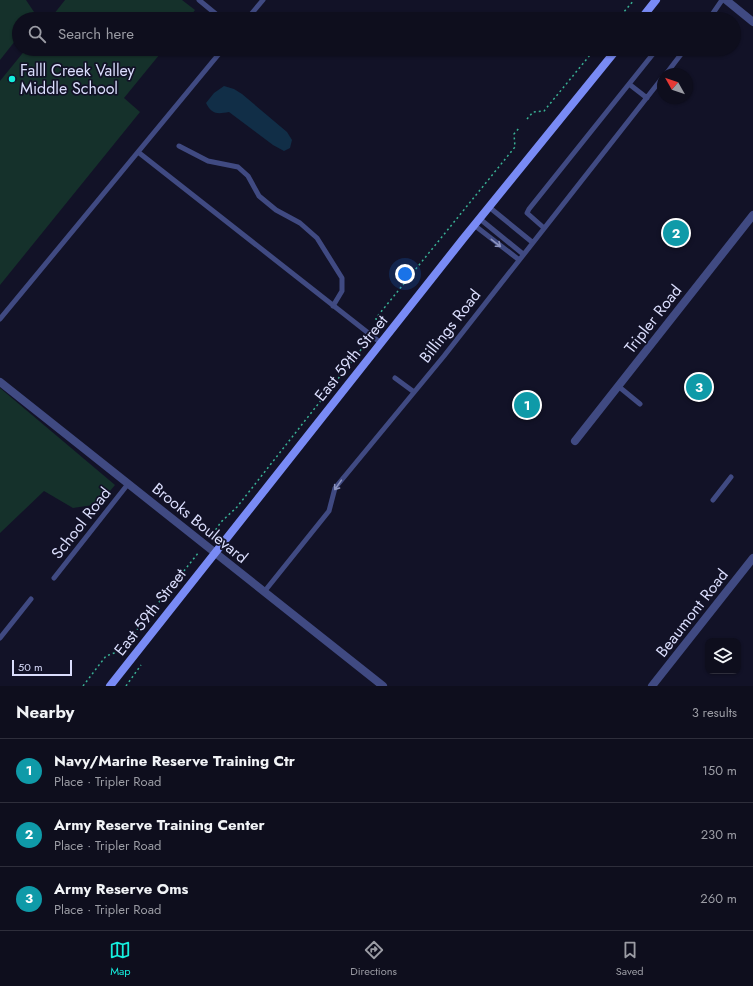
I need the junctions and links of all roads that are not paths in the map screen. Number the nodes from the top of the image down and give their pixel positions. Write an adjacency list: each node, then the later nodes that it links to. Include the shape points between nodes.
1 (198, 0): 6 (lane)
2 (263, 0): 7 (lane)
3 (656, 0): 8 (street)
4 (722, 0): 9 (lane)
5 (726, 0): 11 (street)
6 (213, 12)
7 (253, 12)
8 (647, 12)
9 (714, 12)
10 (741, 12): 12 (street)
11 (741, 12)
12 (753, 22)
13 (216, 56): 22 (lane)
14 (611, 56): 23 (street, East 59th Street)
15 (651, 56): 18 (lane)
16 (680, 56): 17 (lane)
17 (671, 68)
18 (629, 84): 20 (lane); 26 (lane, via 529,209 529,216)
19 (657, 85): 20 (lane, Billings Road)
20 (647, 98): 26 (lane, Billings Road)
21 (179, 146): 30 (lane, via 208,161 238,167 248,176 259,196 276,210 300,223 317,238 342,278 342,291)
22 (138, 152): 30 (lane); 31 (lane)
23 (489, 207): 25 (street, East 59th Street); 27 (lane)
24 (753, 215): 35 (street, Tripler Road)
25 (477, 222): 28 (lane); 29 (lane, one-way to 29); 32 (street, East 59th Street)
26 (544, 228): 27 (lane, Billings Road)
27 (532, 242): 28 (lane, Billings Road)
28 (523, 254): 29 (lane, Billings Road)
29 (518, 259): 36 (lane, Billings Road)
30 (333, 306): 32 (lane)
31 (0, 319)
32 (381, 344): 42 (street, East 59th Street)
33 (395, 378): 36 (lane)
34 (0, 382): 40 (street, Brooks Boulevard)
35 (618, 386): 37 (lane); 38 (street, Tripler Road)
36 (414, 392): 45 (lane, Billings Road, one-way to 45, via 335,488 329,511)
37 (640, 404)
38 (574, 441)
39 (731, 477): 41 (lane)
40 (128, 484): 42 (street, Brooks Boulevard); 44 (lane, School Road)
41 (713, 500)
42 (214, 553): 45 (street, Brooks Boulevard); 48 (street, East 59th Street)
43 (753, 558): 50 (street, Beaumont Road)
44 (54, 578)
45 (264, 592): 49 (street, Brooks Boulevard)
46 (31, 599): 47 (lane)
47 (0, 638)
48 (110, 686)
49 (381, 686)
50 (652, 686)

